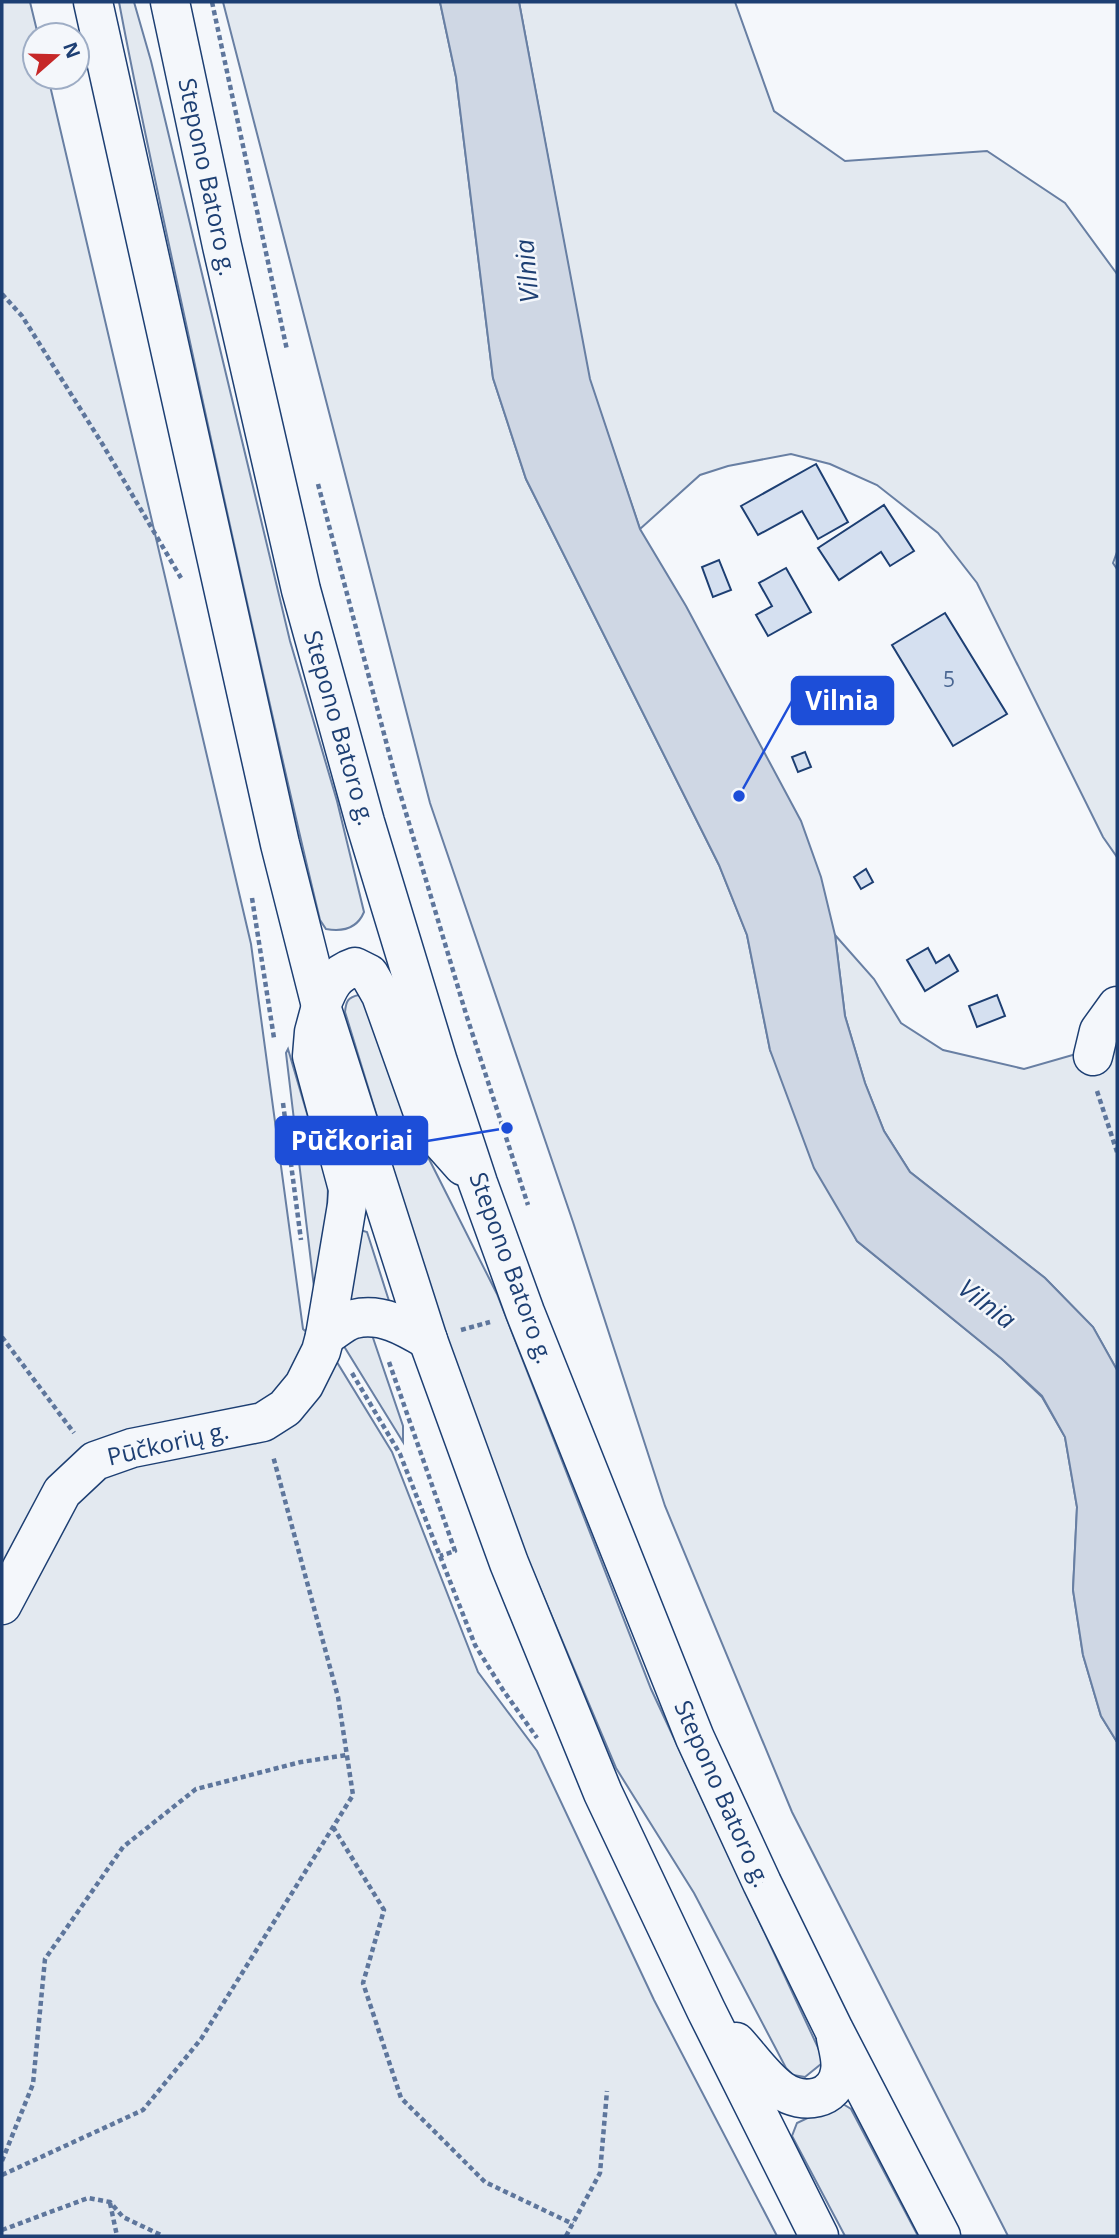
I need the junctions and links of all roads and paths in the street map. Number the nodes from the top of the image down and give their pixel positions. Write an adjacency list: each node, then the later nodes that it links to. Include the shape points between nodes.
1 (93, 2): 9 (main road, via 279,844)
2 (170, 2): 15 (main road, Stepono Batoro g., via 301,590 369,835)
3 (212, 2): 5 (path)
4 (2, 294): 7 (path, via 22,316 183,582)
5 (289, 354)
6 (316, 474): 16 (path, via 397,783)
7 (177, 555)
8 (251, 894): 11 (path)
9 (321, 1006): 15 (main road, via 341,972 355,967 369,974 381,995 422,1110 439,1139); 18 (main road, Pūčkorių g., via 312,1056 348,1189); 20 (main road)
10 (1117, 1006): 12 (main road, via 1099,1031)
11 (275, 1044)
12 (1093, 1056): 14 (path, via 1098,1098)
13 (282, 1099): 17 (path)
14 (1117, 1152)
15 (478, 1183): 27 (main road, Stepono Batoro g., via 695,1738)
16 (531, 1215)
17 (303, 1249)
18 (326, 1336): 20 (main road, via 353,1319 373,1318 390,1321); 21 (main road, Pūčkorių g., via 304,1384 285,1408)
19 (2, 1337): 22 (path)
20 (428, 1340): 26 (main road, via 509,1563 603,1793)
21 (264, 1422): 22 (main road, Pūčkorių g., via 132,1448); 24 (path, via 338,1698)
22 (95, 1461): 23 (main road, Pūčkorių g., via 62,1492)
23 (2, 1605)
24 (347, 1755): 25 (path, via 353,1795); 29 (path, via 196,1789 124,1847 45,1959 33,2084)
25 (333, 1827): 30 (path, via 201,2039 143,2110); 32 (path, via 384,1910 363,1983 401,2098 485,2182)
26 (706, 2010): 27 (main road, via 779,2089 793,2097 810,2099 833,2088 840,2071); 37 (main road)
27 (834, 2030): 38 (main road, Stepono Batoro g.)
28 (607, 2091): 32 (path, via 600,2173)
29 (2, 2161)
30 (2, 2175)
31 (110, 2202): 33 (path, via 88,2197); 34 (path); 35 (path, via 123,2217)
32 (573, 2224): 36 (path)
33 (2, 2231)
34 (117, 2236)
35 (163, 2236)
36 (566, 2236)
37 (819, 2236)
38 (942, 2236)

